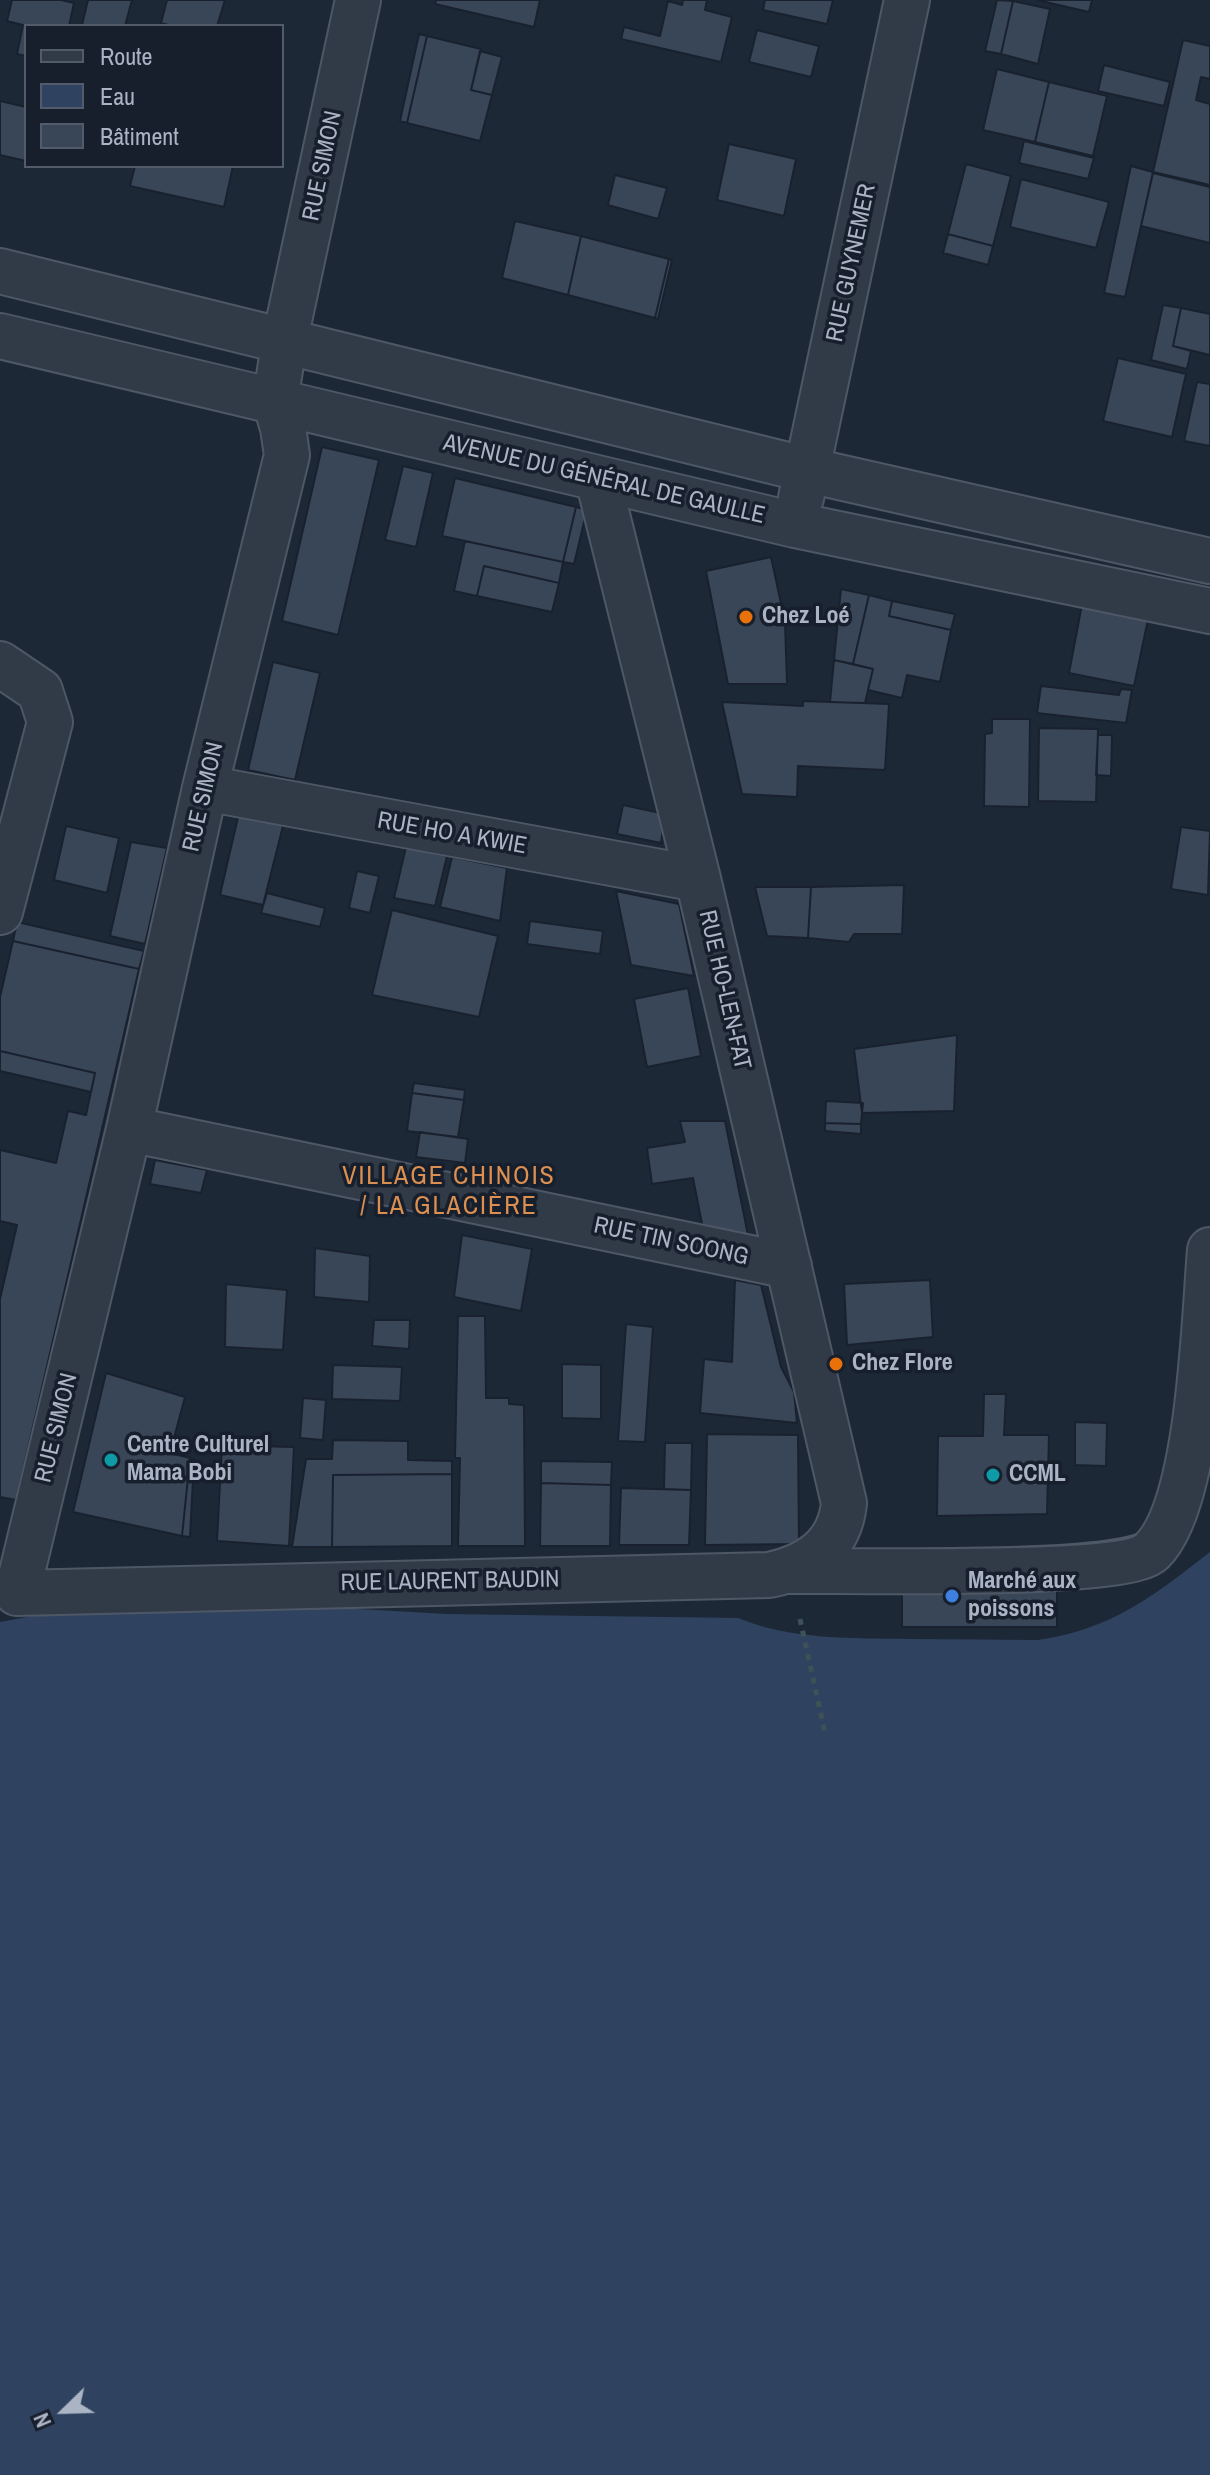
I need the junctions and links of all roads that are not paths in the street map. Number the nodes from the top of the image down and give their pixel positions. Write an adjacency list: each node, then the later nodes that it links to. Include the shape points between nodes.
1 (358, 0): 5 (street, RUE SIMON)
2 (907, 0): 7 (street, RUE GUYNEMER)
3 (0, 271): 5 (street)
4 (0, 336): 6 (street, AVENUE DU GÉNÉRAL DE GAULLE)
5 (285, 339): 6 (street, RUE SIMON); 7 (street)
6 (275, 401): 8 (street, AVENUE DU GÉNÉRAL DE GAULLE); 13 (street, RUE SIMON, via 287,455)
7 (808, 470): 9 (street, RUE GUYNEMER); 10 (street)
8 (598, 479): 9 (street, AVENUE DU GÉNÉRAL DE GAULLE); 14 (street, RUE HO-LEN-FAT)
9 (795, 525): 11 (street, AVENUE DU GÉNÉRAL DE GAULLE)
10 (1210, 561)
11 (1210, 611)
12 (0, 664): 15 (street, via 40,691 50,722)
13 (205, 788): 14 (street, RUE HO A KWIE); 16 (street, RUE SIMON)
14 (698, 879): 18 (street, RUE HO-LEN-FAT)
15 (0, 912)
16 (129, 1129): 18 (street, RUE TIN SOONG); 21 (street, RUE SIMON)
17 (1210, 1250): 20 (street, via 1196,1424 1174,1519 1151,1553 1128,1563 1049,1569)
18 (789, 1266): 19 (street, RUE HO-LEN-FAT)
19 (844, 1503): 20 (street, RUE LAURENT BAUDIN, via 832,1542)
20 (790, 1571): 21 (street, RUE LAURENT BAUDIN)
21 (17, 1593)

